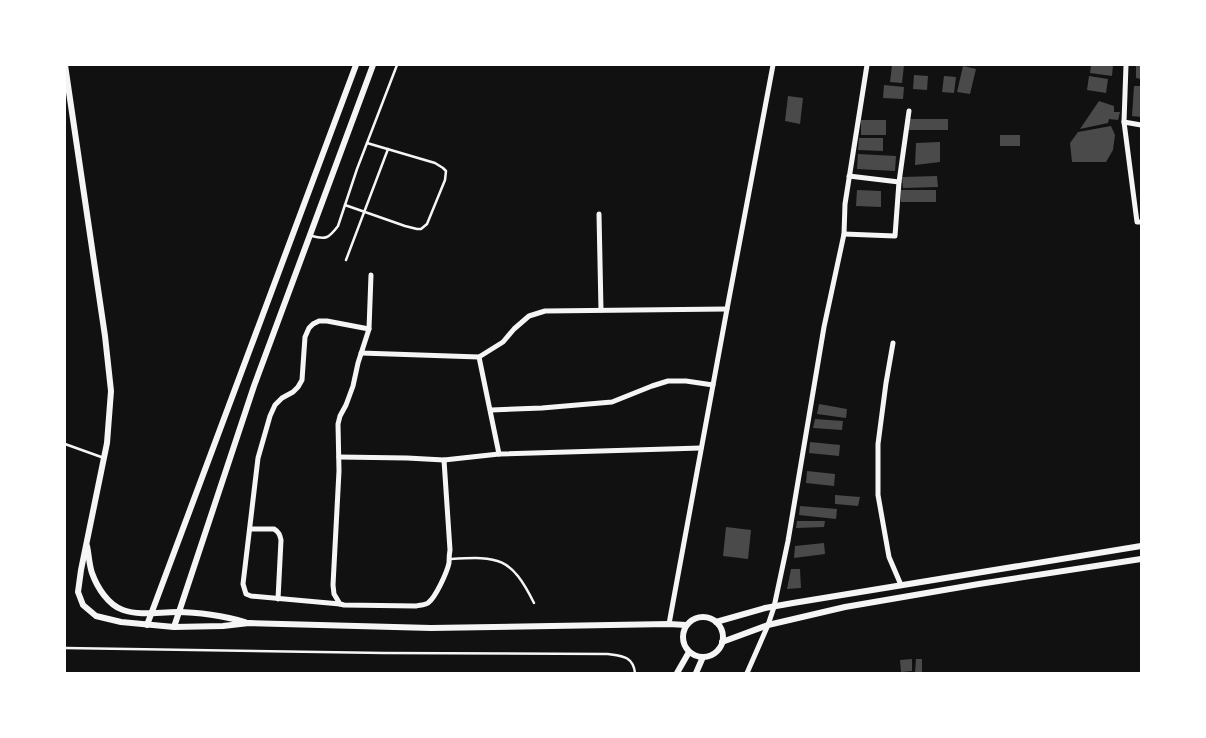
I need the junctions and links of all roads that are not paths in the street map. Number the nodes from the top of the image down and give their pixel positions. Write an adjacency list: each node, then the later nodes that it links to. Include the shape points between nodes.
1 (65, 65): 35 (street, via 111,391)
2 (356, 65): 48 (street)
3 (373, 65): 20 (street)
4 (398, 65): 11 (lane)
5 (773, 65): 23 (street)
6 (867, 65): 13 (street)
7 (1126, 65): 9 (street)
8 (909, 111): 14 (street)
9 (1124, 122): 10 (street); 18 (street, via 1138,222)
10 (1141, 125)
11 (367, 143): 12 (lane); 15 (lane)
12 (388, 149): 16 (lane); 16 (lane, via 435,163 446,171 445,180 427,224 421,229)
13 (849, 176): 14 (street); 19 (street)
14 (899, 182): 19 (street, via 895,236)
15 (345, 205): 16 (lane); 20 (lane, via 333,233 326,238)
16 (364, 211): 21 (lane)
17 (600, 214): 24 (street)
18 (1141, 222)
19 (844, 234): 46 (street)
20 (309, 235): 47 (street, via 254,386)
21 (346, 260)
22 (371, 275): 25 (street)
23 (727, 309): 24 (street); 29 (street)
24 (601, 310): 28 (street, via 544,311 529,316 502,342)
25 (368, 329): 27 (street); 37 (street, via 327,321 319,321 309,328 305,337 302,380 293,392 275,405 270,416 258,458)
26 (894, 343): 42 (street, via 878,444 878,495 889,558)
27 (361, 353): 28 (street); 34 (street, via 354,386 338,424)
28 (479, 357): 30 (street)
29 (713, 384): 30 (street, via 668,381 612,402); 32 (street)
30 (491, 410): 33 (street)
31 (65, 444): 35 (lane)
32 (701, 448): 33 (street); 51 (street)
33 (499, 454): 36 (street)
34 (339, 457): 36 (street); 45 (street, via 333,585)
35 (104, 458): 38 (street)
36 (444, 460): 40 (street)
37 (250, 529): 43 (street, via 274,529 280,535); 43 (street, via 243,584 246,594)
38 (86, 542): 48 (street, via 92,572 113,605 136,613); 52 (street, via 78,592 83,605 96,616)
39 (1141, 546): 42 (street)
40 (449, 559): 44 (lane, via 480,557 501,561 514,570); 45 (street, via 432,598 423,605)
41 (1141, 559): 53 (street, via 845,607)
42 (901, 585): 46 (street)
43 (278, 598): 45 (street)
44 (534, 603)
45 (340, 604)
46 (774, 606): 49 (street); 53 (street)
47 (179, 612): 48 (street); 50 (street); 55 (street)
48 (151, 613): 52 (street)
49 (716, 622): 54 (street, via 704,617); 56 (street, via 722,632)
50 (249, 623): 51 (street, via 431,628); 55 (street)
51 (669, 624): 54 (street)
52 (146, 625): 55 (street)
53 (768, 625): 56 (street); 63 (street)
54 (686, 626): 58 (street, via 682,636)
55 (174, 627)
56 (722, 642): 59 (street, via 713,654)
57 (65, 648): 60 (lane, via 608,654 630,661)
58 (689, 652): 59 (street); 61 (street)
59 (703, 657): 62 (street)
60 (635, 673)
61 (677, 673)
62 (696, 673)
63 (747, 673)

